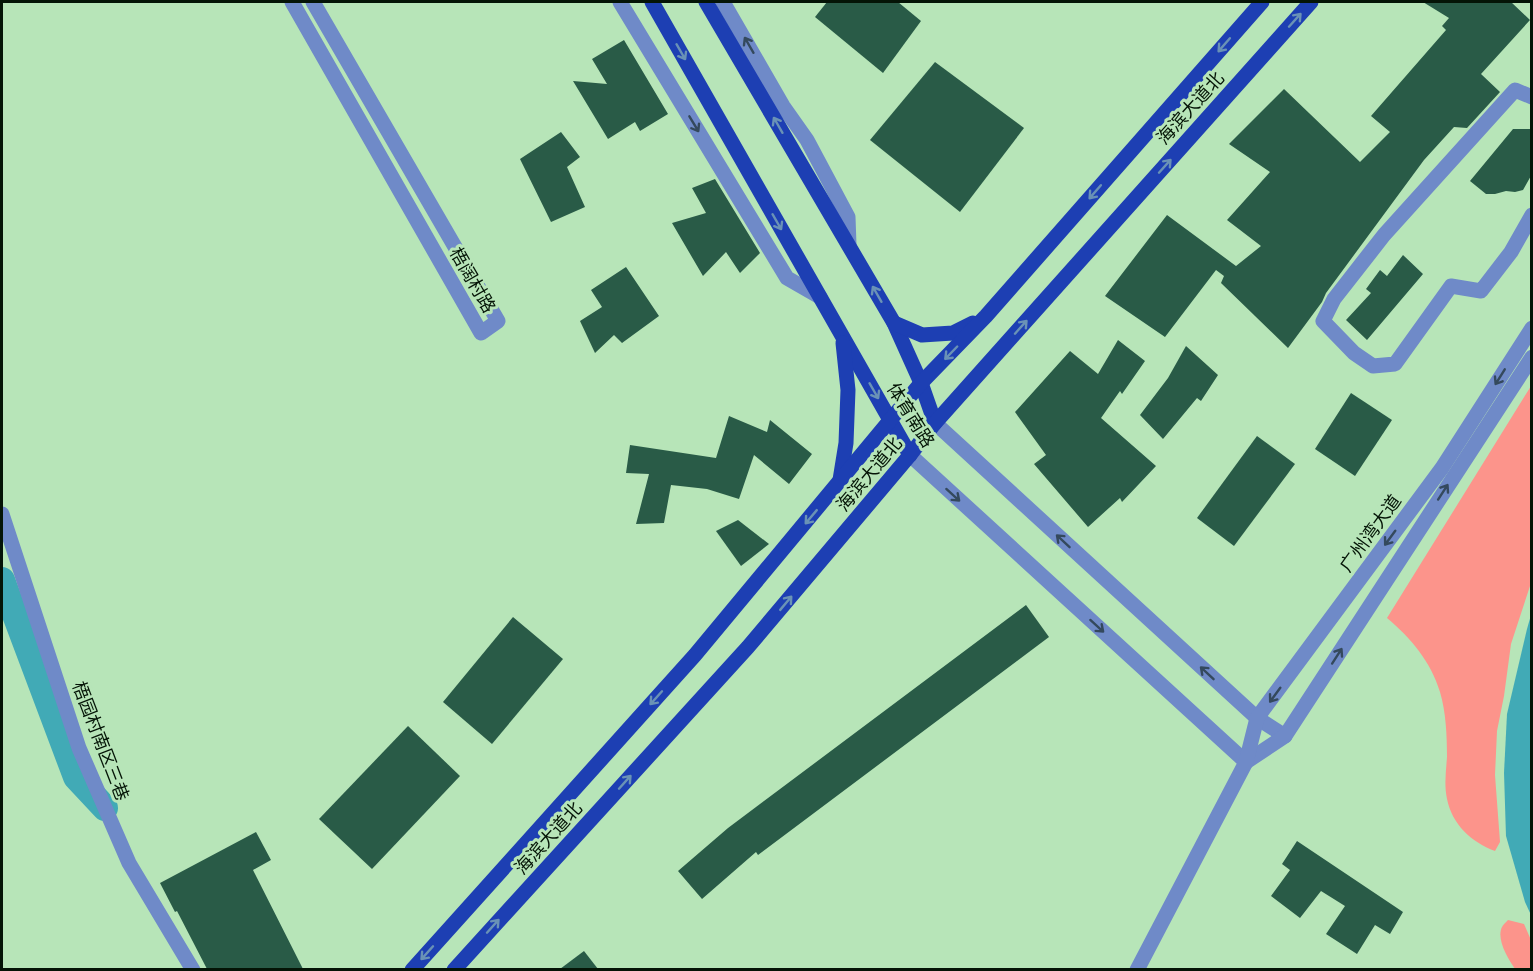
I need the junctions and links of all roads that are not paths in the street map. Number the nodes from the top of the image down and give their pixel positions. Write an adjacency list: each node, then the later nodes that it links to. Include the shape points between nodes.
1 (292, 2): 2 (street, 梧阔村路, via 481,333 498,321)
2 (314, 2)
3 (620, 2): 12 (street, one-way to 12, via 787,278)
4 (652, 2): 12 (main road, 体育南路, one-way to 12)
5 (706, 2): 11 (main road, 体育南路, one-way to 5)
6 (723, 2): 11 (street, one-way to 6, via 848,217 807,140)
7 (1262, 2): 13 (main road, 海滨大道北, one-way to 13)
8 (1311, 2): 20 (main road, 海滨大道北, one-way to 8)
9 (1532, 97): 10 (street, via 1515,90 1384,235 1334,299 1323,321 1354,353 1374,366 1395,364 1451,286 1481,291 1511,252)
10 (1532, 215)
11 (849, 245): 14 (main road, 体育南路, one-way to 11)
12 (820, 297): 16 (main road, 体育南路)
13 (986, 316): 14 (main road, via 953,333 922,335); 18 (main road, 海滨大道北, one-way to 18)
14 (894, 323): 18 (main road, 体育南路)
15 (1532, 328): 24 (street, 广州湾大道, one-way to 24, via 1442,468)
16 (843, 337): 19 (main road, 体育南路, one-way to 19); 22 (main road, via 848,390)
17 (1532, 357): 25 (street, 广州湾大道, one-way to 17)
18 (921, 383): 19 (main road, 海滨大道北); 20 (main road, 体育南路)
19 (891, 421): 21 (main road, 体育南路); 22 (main road, 海滨大道北)
20 (935, 423): 21 (main road, 海滨大道北); 24 (street, 体育南路, one-way to 20)
21 (910, 455): 26 (street, 体育南路, one-way to 26); 29 (main road, 海滨大道北, one-way to 21, via 748,648)
22 (840, 482): 28 (main road, 海滨大道北, one-way to 28, via 695,655)
23 (2, 514): 27 (street, 梧园村南区三巷, via 79,748 129,863)
24 (1257, 718): 25 (street, 体育南路); 26 (street, 广州湾大道)
25 (1285, 736): 26 (street, 广州湾大道)
26 (1246, 762): 30 (street, 广州湾大道)
27 (194, 969)
28 (412, 969)
29 (454, 969)
30 (1137, 969)

